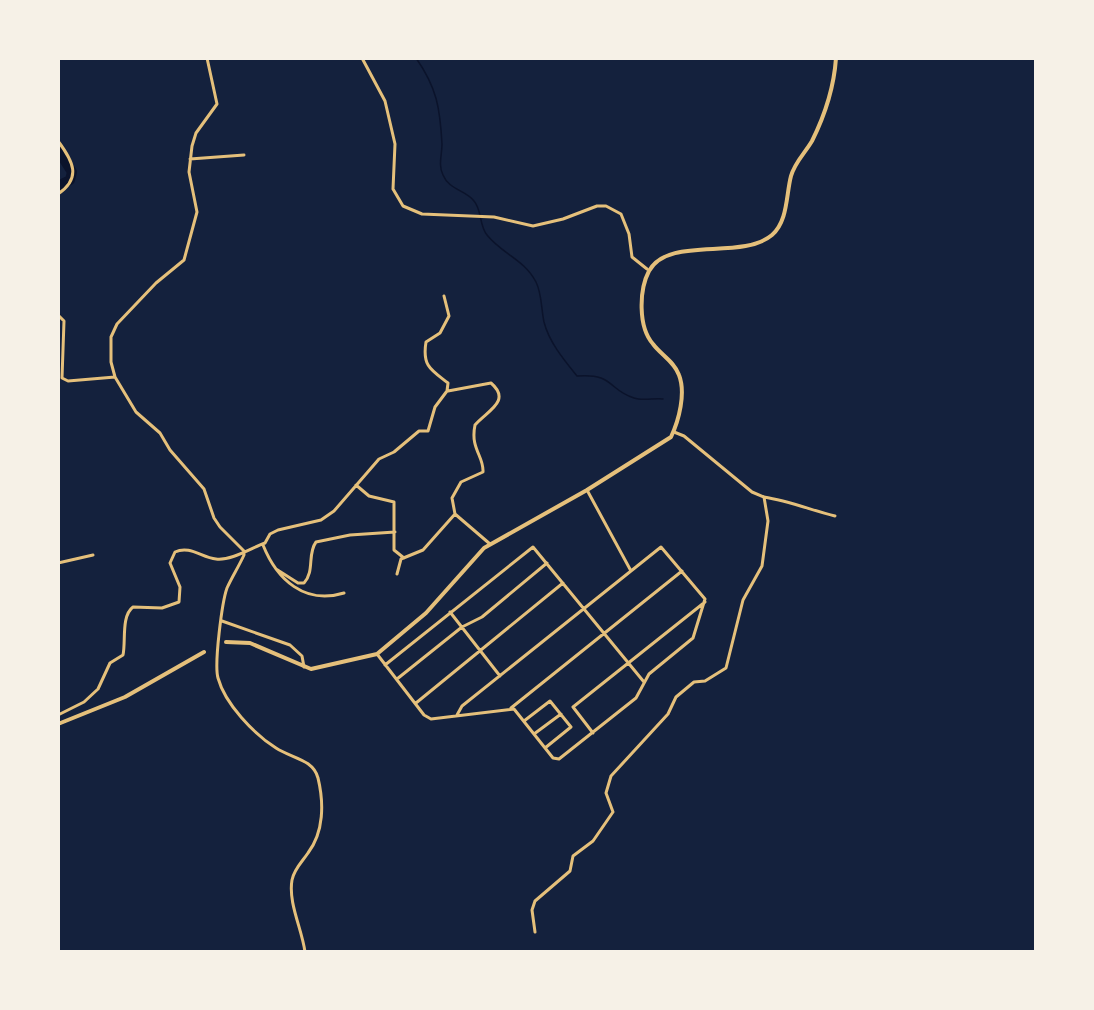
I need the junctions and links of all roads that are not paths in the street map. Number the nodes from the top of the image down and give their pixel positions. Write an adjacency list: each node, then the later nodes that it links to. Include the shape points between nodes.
1 (207, 58): 6 (street, via 217,104 196,133)
2 (362, 58): 8 (street, via 385,101 395,144 393,189 403,206 422,214 494,217 533,226 606,206 621,214 632,257)
3 (836, 58): 13 (street, via 824,114 791,175 785,212 773,235 747,246 669,254 653,265 644,281 642,315 647,336 680,376 681,399)
4 (58, 141): 7 (street, via 75,171 71,183)
5 (244, 155): 6 (street)
6 (190, 159): 11 (street, via 197,212 184,260 117,324 111,337)
7 (58, 194)
8 (647, 269)
9 (444, 296): 12 (street, via 449,316 440,333 426,342 424,356 429,369 448,383)
10 (58, 315): 11 (street, via 64,321 62,378 68,381)
11 (115, 377): 22 (street, via 136,412 160,433 204,489 220,527)
12 (447, 391): 14 (street, via 435,407 428,431 419,431 379,459); 17 (street, via 491,383 501,397 500,404 475,425 474,448 483,472 454,489)
13 (674, 432): 15 (street, via 666,442); 16 (street, via 752,492)
14 (356, 484): 19 (street, via 369,496 394,502); 20 (street, via 334,511 315,524 278,530)
15 (587, 490): 21 (street); 28 (street)
16 (764, 496): 18 (street); 59 (street, via 768,521 762,566 743,600 726,668 705,681 694,682 676,697 668,714 611,776 606,792 613,812 593,841 573,856 570,872 535,901)
17 (455, 514): 21 (street); 24 (street, via 423,550)
18 (835, 516)
19 (395, 532): 24 (street, via 394,550); 27 (street, via 316,542 310,574 304,583)
20 (263, 544): 22 (street); 27 (street)
21 (490, 544): 42 (street, via 426,613)
22 (244, 551): 36 (street, via 226,590); 52 (street, via 217,560 188,550 175,552 170,563 180,587 179,602 162,608 129,609 123,655 110,663 98,689 84,702)
23 (93, 555): 25 (street)
24 (404, 558): 30 (street)
25 (58, 563)
26 (547, 563): 31 (street); 35 (street, via 533,547); 37 (street, via 482,617)
27 (276, 569): 32 (street, via 298,591 332,597)
28 (631, 571): 29 (street, via 661,547); 34 (street)
29 (682, 571): 33 (street); 38 (street)
30 (397, 573)
31 (563, 583): 34 (street); 40 (street)
32 (344, 593)
33 (705, 602): 43 (street); 48 (street, via 693,638)
34 (584, 609): 38 (street); 46 (street)
35 (450, 612): 37 (street); 44 (street)
36 (222, 621): 45 (street, via 290,645 303,656); 60 (street, via 216,668 223,689 266,740 310,764 318,779 322,807 319,832 292,883)
37 (462, 627): 40 (street); 47 (street)
38 (604, 633): 43 (street); 50 (street)
39 (226, 642): 45 (street, via 250,643)
40 (480, 651): 46 (street); 49 (street)
41 (204, 652): 55 (street, via 125,697)
42 (377, 654): 44 (street); 45 (street, via 319,669)
43 (628, 663): 48 (street); 56 (street, via 573,707)
44 (385, 664): 47 (street)
45 (305, 668)
46 (500, 676): 53 (street, via 462,706)
47 (397, 679): 49 (street)
48 (644, 682): 56 (street, via 636,698)
49 (415, 703): 53 (street, via 430,719)
50 (511, 708): 53 (street); 54 (street)
51 (561, 714): 54 (street, via 550,701); 57 (street); 58 (street, via 571,727)
52 (58, 715)
53 (457, 715)
54 (524, 721): 57 (street)
55 (58, 723)
56 (593, 733): 58 (street, via 559,759)
57 (534, 734): 58 (street)
58 (545, 748)
59 (535, 932)
60 (305, 951)

